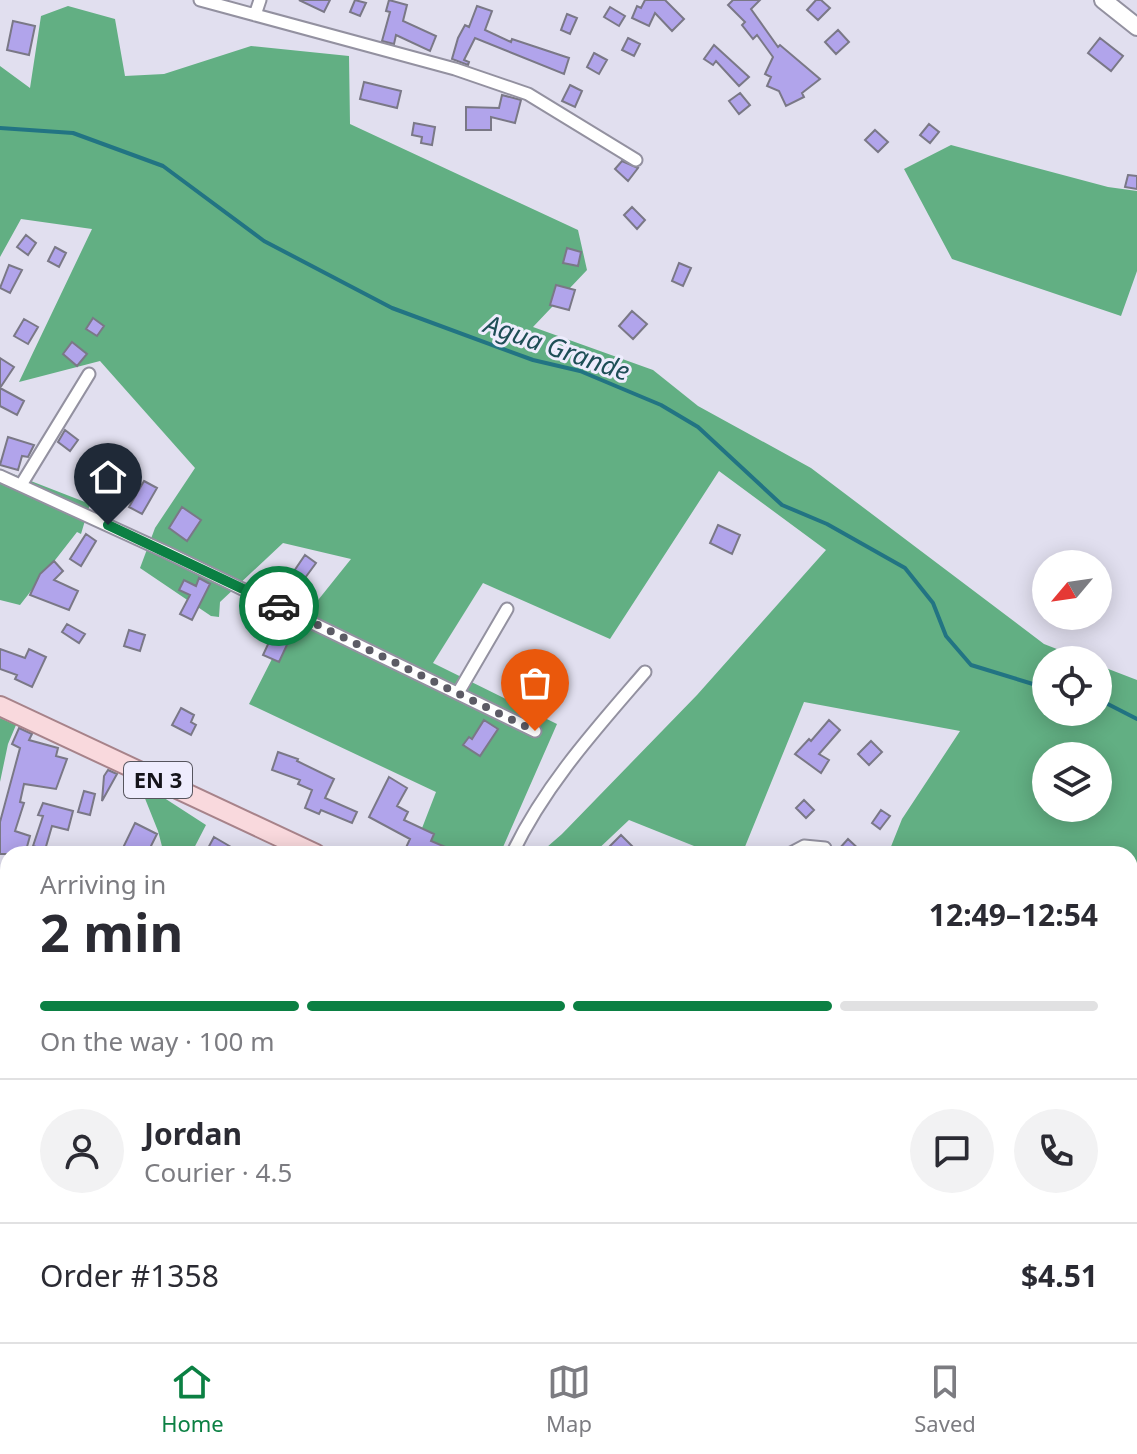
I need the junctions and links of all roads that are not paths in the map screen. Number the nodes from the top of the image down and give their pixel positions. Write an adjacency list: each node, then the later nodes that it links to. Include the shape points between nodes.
1 (200, 0): 4 (street)
2 (260, 0): 4 (street)
3 (1103, 0): 5 (main road)
4 (255, 15): 6 (street, via 528,94)
5 (1137, 27)
6 (636, 160)
7 (89, 374): 9 (street)
8 (0, 476): 9 (street)
9 (21, 485): 12 (street)
10 (507, 609): 12 (street)
11 (645, 672): 16 (street, via 581,746)
12 (458, 693): 14 (street)
13 (0, 706): 15 (main road, EN 3)
14 (535, 731)
15 (299, 846)
16 (517, 846)

